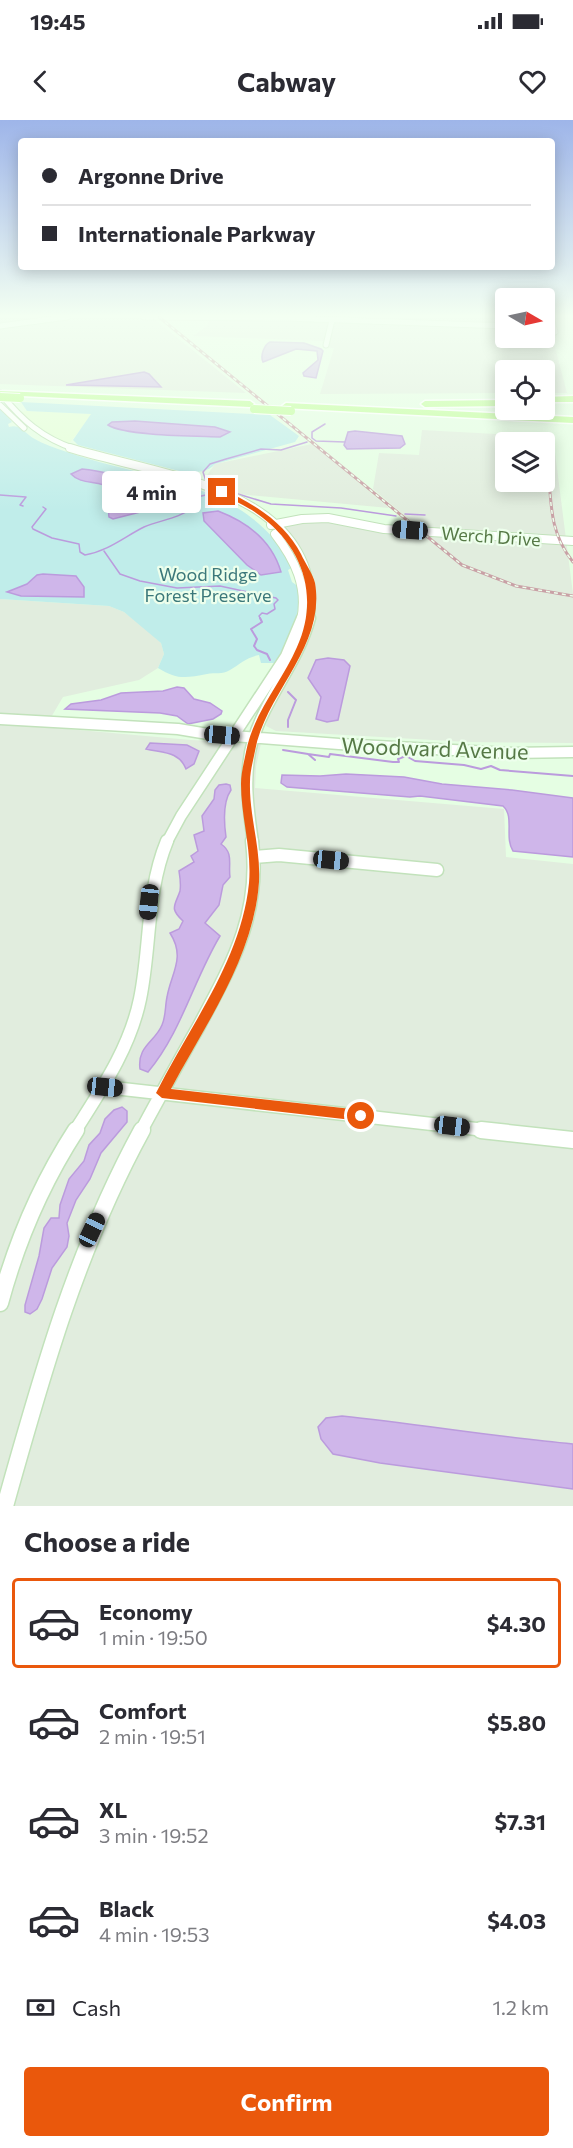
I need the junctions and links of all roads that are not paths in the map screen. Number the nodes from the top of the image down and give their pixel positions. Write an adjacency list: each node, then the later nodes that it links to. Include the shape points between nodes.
1 (0, 394): 7 (highway, bridge); 10 (street, via 29,425 56,441 192,480)
2 (573, 400): 3 (highway)
3 (555, 401)
4 (495, 402): 6 (highway)
5 (0, 405): 10 (street, via 25,430 58,447)
6 (309, 407): 7 (highway); 8 (highway)
7 (288, 409): 9 (highway)
8 (573, 420)
9 (573, 425)
10 (218, 493): 11 (street, via 252,507)
11 (271, 525): 12 (street, Werch Drive, via 328,518 384,529); 14 (street, via 298,570 304,591 303,615 294,641); 15 (street, via 296,549 311,582 311,618 301,647)
12 (573, 541)
13 (0, 719): 14 (street, Woodward Avenue)
14 (235, 736): 15 (street, Woodward Avenue); 21 (street, via 163,850 149,902 146,966 139,1007)
15 (254, 737): 16 (street, Woodward Avenue); 19 (street, via 245,783)
16 (297, 739): 17 (street, Woodward Avenue, via 343,737); 18 (street, Woodward Avenue, via 483,752)
17 (573, 746)
18 (573, 752)
19 (254, 857): 20 (street, via 279,855); 22 (street, via 250,911 235,957)
20 (437, 870)
21 (105, 1087): 22 (street); 24 (street, via 68,1142 32,1209)
22 (162, 1093): 23 (street); 25 (street, via 81,1257)
23 (573, 1140)
24 (0, 1303)
25 (5, 1506)

